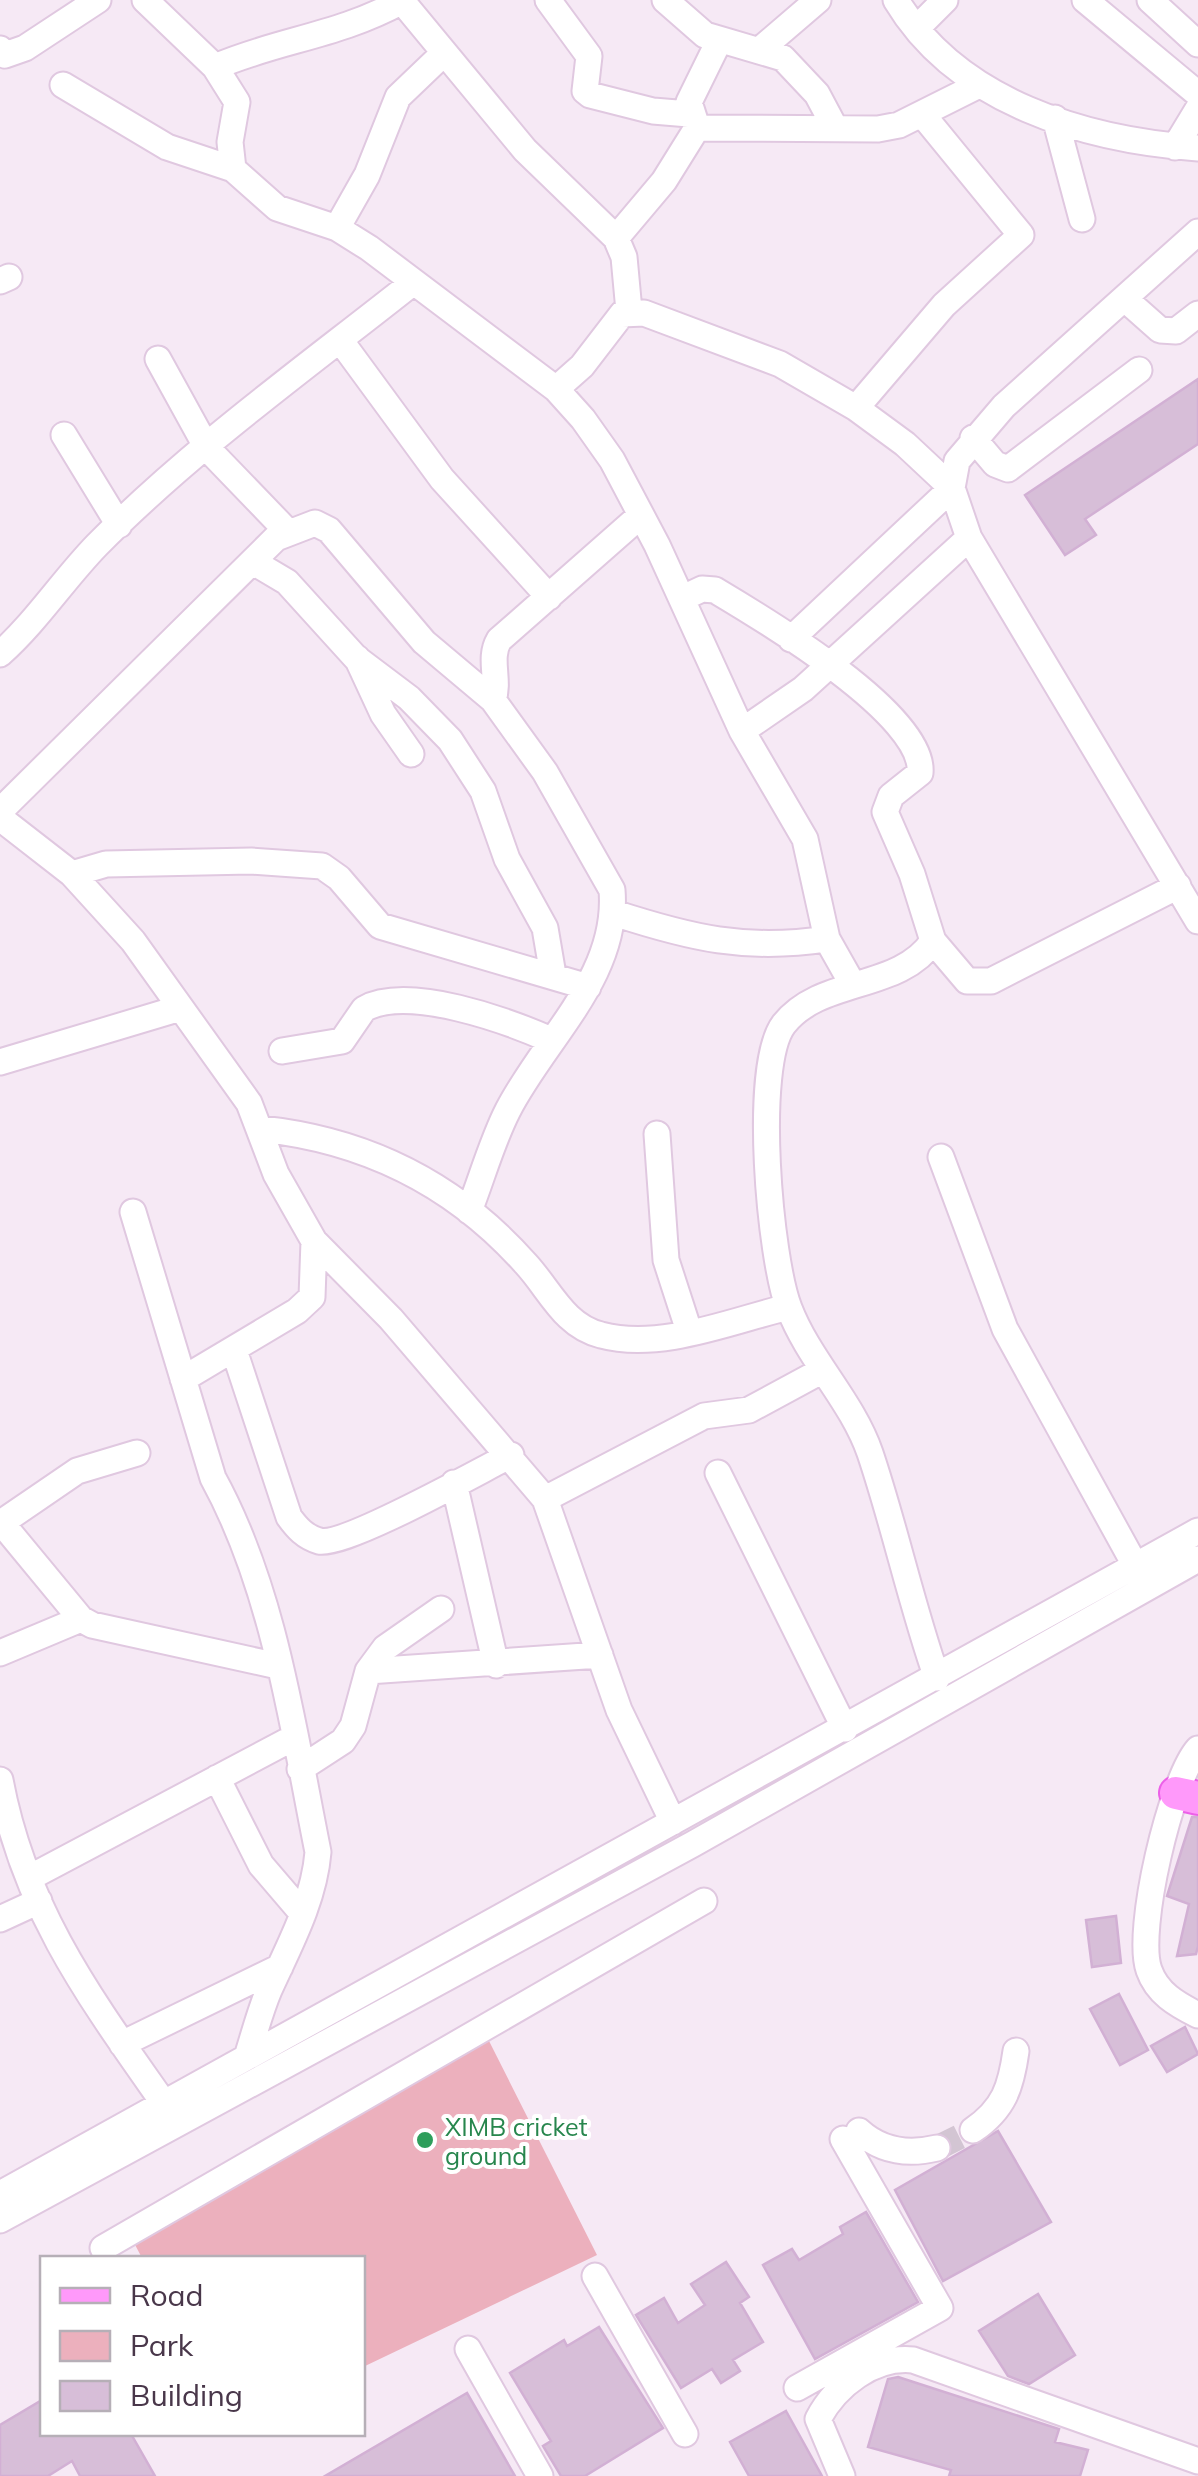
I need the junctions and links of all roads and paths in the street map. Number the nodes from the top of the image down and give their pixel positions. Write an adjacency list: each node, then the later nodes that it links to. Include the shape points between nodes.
1 (54, 0): 12 (street)
2 (98, 0): 12 (street)
3 (145, 0): 19 (street)
4 (401, 0): 18 (street); 19 (street, via 360,24)
5 (548, 0): 26 (street, via 589,56 590,96)
6 (665, 0): 14 (street)
7 (818, 0): 16 (street)
8 (896, 0): 13 (street)
9 (946, 0): 13 (street)
10 (1084, 0): 22 (street)
11 (1164, 4): 15 (street)
12 (74, 17): 17 (street, via 24,48)
13 (917, 28): 21 (street)
14 (719, 41): 16 (street); 26 (street, via 696,82)
15 (1198, 44)
16 (762, 48): 27 (street, via 783,58 817,94)
17 (2, 53)
18 (443, 54): 31 (street, via 398,97 368,176); 33 (street, via 525,150)
19 (214, 67): 29 (street, via 237,102)
20 (63, 85): 29 (street, via 167,147)
21 (977, 86): 24 (street); 25 (street)
22 (1198, 94)
23 (1198, 109): 28 (street)
24 (922, 114): 27 (street, via 878,129); 42 (street, via 1022,235 944,305)
25 (1054, 118): 28 (street); 30 (street)
26 (693, 121): 27 (street); 33 (street, via 664,181)
27 (834, 126)
28 (1186, 147)
29 (233, 169): 31 (street, via 278,208)
30 (1082, 220)
31 (337, 228): 34 (street)
32 (1198, 232): 35 (street)
33 (616, 238): 36 (street)
34 (411, 284): 38 (street); 41 (street)
35 (1125, 298): 37 (street, via 1160,330 1176,330); 44 (street)
36 (629, 311): 41 (street); 42 (street, via 780,364)
37 (1198, 314)
38 (340, 340): 45 (street); 52 (street, via 442,479)
39 (158, 358): 45 (street)
40 (1138, 370): 44 (street, via 1008,469)
41 (556, 390): 47 (street, via 612,460)
42 (856, 408): 46 (street)
43 (64, 435): 48 (street)
44 (972, 438): 46 (street, via 956,460)
45 (207, 448): 48 (street); 49 (street)
46 (952, 488): 50 (street); 54 (street)
47 (642, 515): 52 (street); 53 (street)
48 (119, 526): 55 (street)
49 (288, 531): 51 (street); 58 (street, via 315,523 329,530 424,642)
50 (969, 538): 57 (street); 63 (street)
51 (254, 564): 56 (street, via 287,582); 61 (street)
52 (548, 597): 58 (street, via 494,648)
53 (684, 598): 54 (street, via 715,590); 59 (street)
54 (791, 639): 57 (street)
55 (0, 654)
56 (356, 658): 60 (street); 68 (street, via 409,698 467,764 507,859 546,928)
57 (829, 664): 59 (street); 67 (street, via 917,751 920,774 891,796 884,812)
58 (493, 700): 64 (street, via 587,842 612,890)
59 (742, 732): 66 (street, via 805,839)
60 (410, 754)
61 (0, 815): 62 (street)
62 (72, 874): 68 (street, via 106,864 251,860 322,866 380,926); 71 (street, via 133,941)
63 (1178, 886): 65 (street); 67 (street, via 991,981 966,981)
64 (614, 912): 66 (street, via 717,942 756,946); 70 (street, via 608,946)
65 (1198, 921)
66 (827, 939): 69 (street)
67 (933, 941): 69 (street, via 909,964)
68 (553, 975): 70 (street)
69 (853, 984): 81 (street, via 783,1025 773,1050 765,1124)
70 (588, 988): 72 (street)
71 (178, 1009): 74 (street); 75 (street, via 249,1102)
72 (551, 1040): 73 (street, via 499,1016 456,1006 386,1003 364,1010 342,1041); 78 (street, via 506,1114)
73 (282, 1052)
74 (0, 1062)
75 (261, 1129): 78 (street, via 358,1147 447,1191); 80 (street, via 276,1174)
76 (657, 1134): 82 (street, via 666,1260)
77 (942, 1157): 94 (street, via 1006,1329)
78 (470, 1211): 82 (street, via 586,1330 629,1339)
79 (132, 1212): 85 (street)
80 (314, 1241): 83 (street, via 312,1297); 87 (street)
81 (788, 1307): 82 (street); 84 (street)
82 (689, 1331)
83 (234, 1350): 85 (street); 89 (street, via 299,1530 332,1541)
84 (824, 1370): 90 (street, via 749,1410 704,1416); 102 (street, via 868,1449)
85 (183, 1379): 99 (street, via 213,1478 253,1566)
86 (137, 1453): 91 (street, via 78,1470)
87 (511, 1455): 89 (street); 90 (street)
88 (718, 1473): 103 (street)
89 (454, 1483): 100 (street)
90 (545, 1499): 98 (street)
91 (1, 1522): 96 (street)
92 (1198, 1530): 94 (street)
93 (1198, 1560): 125 (street, via 693,1844)
94 (1135, 1566): 102 (street)
95 (441, 1610): 101 (street, via 385,1648)
96 (81, 1620): 97 (street); 99 (street)
97 (0, 1653)
98 (600, 1655): 100 (street); 110 (street, via 618,1710)
99 (278, 1666): 104 (street)
100 (496, 1666): 101 (street)
101 (368, 1671): 106 (street, via 343,1741)
102 (937, 1678): 103 (street)
103 (845, 1729): 110 (street)
104 (293, 1738): 106 (street); 107 (street)
105 (1198, 1750): 109 (street, via 1186,1763)
106 (300, 1770): 114 (street, via 318,1852)
107 (217, 1778): 112 (street); 114 (street, via 261,1864)
108 (0, 1780): 111 (street)
109 (1187, 1796): 117 (street, via 1151,1889 1142,1943 1161,1992)
110 (673, 1822): 120 (street)
111 (5, 1830): 112 (street)
112 (34, 1890): 115 (street); 118 (street, via 66,1962)
113 (704, 1900): 126 (street)
114 (303, 1914): 116 (street)
115 (0, 1919)
116 (280, 1967): 118 (street); 120 (street)
117 (1198, 2015)
118 (122, 2044): 121 (street)
119 (1016, 2052): 122 (street, via 1010,2090)
120 (247, 2056): 121 (street)
121 (164, 2102): 124 (street)
122 (973, 2130)
123 (936, 2148): 129 (street, via 891,2150 851,2135 940,2308)
124 (0, 2194)
125 (0, 2220)
126 (103, 2248)
127 (595, 2276): 130 (street)
128 (468, 2348): 132 (street)
129 (797, 2388)
130 (685, 2434)
131 (1198, 2463): 133 (street, via 896,2358 842,2387 818,2419); 134 (street)
132 (540, 2476)
133 (842, 2476)
134 (1177, 2476)

